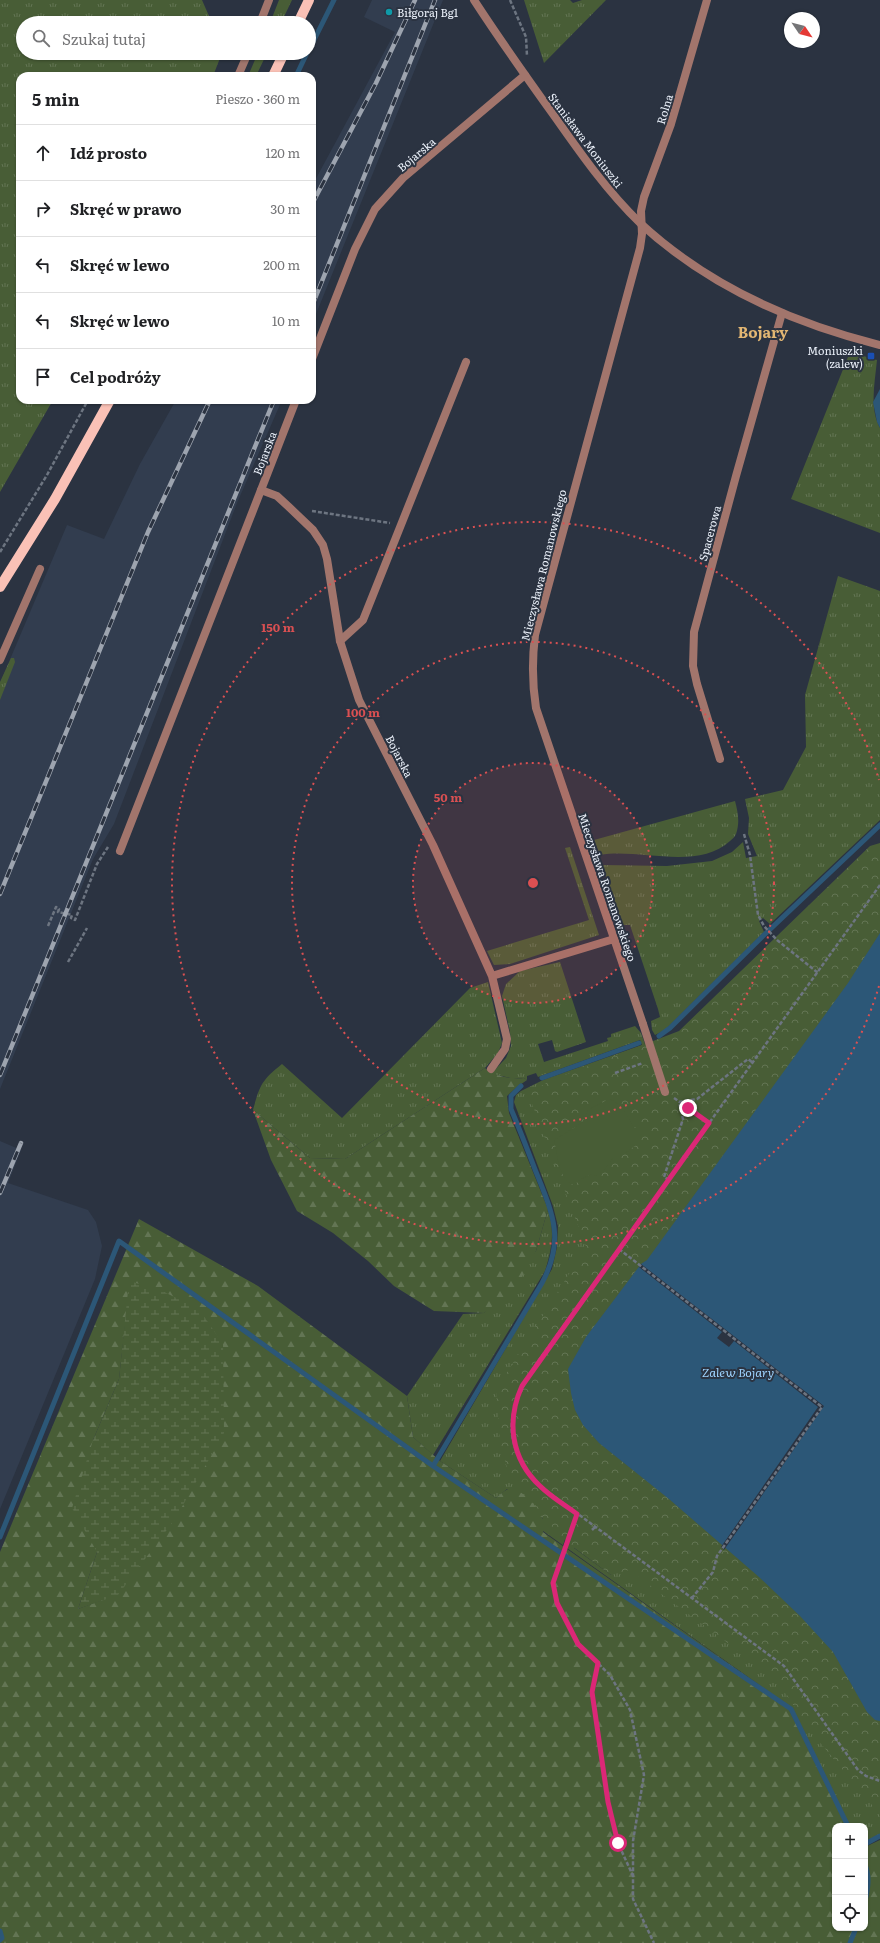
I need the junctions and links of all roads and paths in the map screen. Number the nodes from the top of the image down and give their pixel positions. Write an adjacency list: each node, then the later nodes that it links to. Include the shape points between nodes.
1 (269, 0): 6 (street)
2 (309, 0): 7 (main road)
3 (474, 0): 12 (street, Stanisława Moniuszki)
4 (510, 0): 12 (path, via 526,37)
5 (707, 0): 13 (street, Rolna, via 671,124 644,197)
6 (263, 16)
7 (301, 16)
8 (245, 60): 10 (street)
9 (281, 60): 11 (main road)
10 (240, 72)
11 (275, 72)
12 (525, 75): 13 (street, Stanisława Moniuszki, via 598,176); 16 (street, Bojarska, via 403,178 375,209 355,249)
13 (641, 224): 14 (street, Stanisława Moniuszki, via 706,274); 35 (street, Mieczysława Romanowskiego, via 640,248 630,290 535,635 532,662 536,708)
14 (782, 313): 15 (street, Stanisława Moniuszki); 29 (street, Spacerowa, via 694,632 694,672)
15 (880, 345)
16 (316, 349)
17 (466, 362): 23 (street)
18 (86, 404): 24 (path, via 47,475)
19 (108, 404): 26 (main road, via 55,499)
20 (294, 404): 21 (street, Bojarska)
21 (261, 490): 22 (street, Bojarska, via 277,496); 31 (street)
22 (290, 508): 23 (path); 27 (street, Bojarska, via 313,530 323,545)
23 (402, 524): 27 (street, via 363,620)
24 (0, 552)
25 (40, 569): 28 (street)
26 (0, 587)
27 (340, 641): 38 (street, Bojarska, via 360,700 433,845)
28 (0, 660)
29 (720, 759)
30 (744, 834): 37 (path, via 750,855 758,915 777,940)
31 (120, 851): 33 (path, via 108,847 100,859 75,920 71,918 72,915 58,912 59,909 56,907)
32 (880, 885): 37 (path)
33 (48, 926)
34 (87, 928): 36 (path)
35 (614, 939): 38 (street); 39 (street, Mieczysława Romanowskiego)
36 (68, 962)
37 (818, 973): 40 (path)
38 (492, 976): 41 (street, Bojarska, via 507,1039 505,1049)
39 (655, 1058): 42 (path); 43 (street, Mieczysława Romanowskiego)
40 (753, 1063): 44 (path, via 748,1059 697,1099); 45 (path)
41 (491, 1069)
42 (615, 1073)
43 (666, 1092)
44 (679, 1102): 45 (path); 46 (path, via 683,1119 664,1177)
45 (709, 1123): 46 (path)
46 (669, 1180): 47 (path)
47 (618, 1249): 48 (path, via 522,1386 513,1416 513,1439 522,1464 540,1486); 53 (path, via 822,1407 717,1556 713,1572)
48 (577, 1514): 49 (path); 54 (path, via 553,1583 557,1603 578,1644)
49 (595, 1527): 50 (path); 52 (path)
50 (592, 1530)
51 (638, 1553): 52 (path)
52 (635, 1556): 53 (path)
53 (692, 1598): 55 (path, via 784,1666 858,1770)
54 (598, 1663): 56 (path, via 592,1692 608,1802 618,1843); 56 (path, via 610,1675 630,1710 644,1775 633,1841)
55 (880, 1781)
56 (633, 1877): 57 (path, via 633,1900)
57 (654, 1943)

